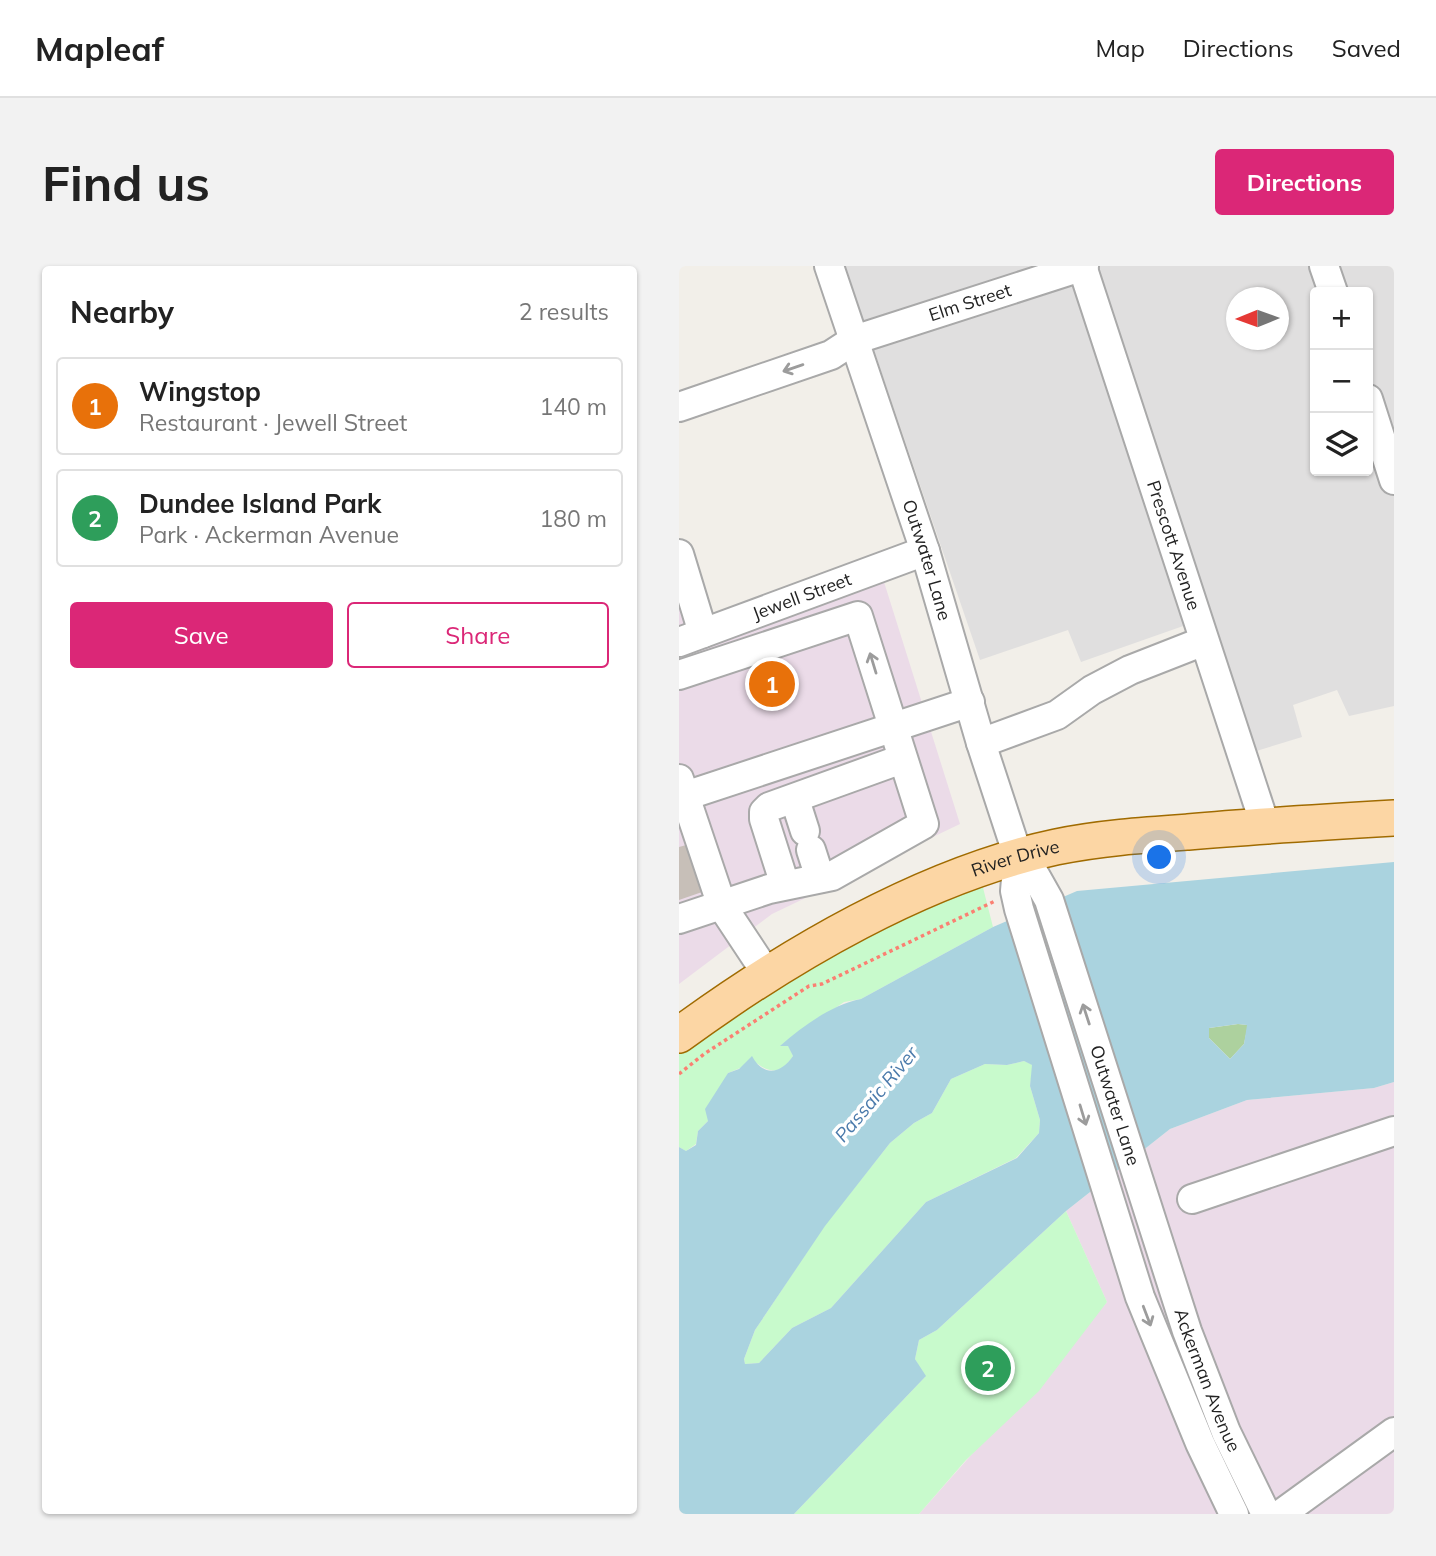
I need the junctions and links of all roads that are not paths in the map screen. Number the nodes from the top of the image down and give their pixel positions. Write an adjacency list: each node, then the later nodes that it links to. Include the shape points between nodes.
1 (829, 266): 5 (street, Outwater Lane)
2 (1082, 266): 5 (street, Elm Street); 12 (street, Prescott Avenue)
3 (1324, 266): 4 (street)
4 (1331, 287)
5 (854, 340): 6 (street, Elm Street, one-way to 6, via 831,355); 9 (street, Outwater Lane)
6 (679, 407)
7 (1372, 413): 8 (street)
8 (1394, 480)
9 (925, 551): 11 (street, Jewell Street); 14 (street, Outwater Lane)
10 (679, 554): 11 (street)
11 (691, 638)
12 (1204, 641): 16 (street, via 1130,670 1056,715); 20 (street, Prescott Avenue)
13 (679, 675): 15 (street, one-way to 13, via 858,616)
14 (970, 702): 15 (street); 16 (street, Outwater Lane)
15 (893, 728): 17 (street); 18 (street)
16 (981, 743): 23 (street, Outwater Lane)
17 (904, 765): 22 (street); 22 (street, via 768,807 764,819); 22 (street, via 924,824 832,876)
18 (682, 788): 21 (street)
19 (1394, 818): 20 (main road, River Drive)
20 (1265, 825): 23 (main road, River Drive, via 1094,841)
21 (687, 827): 24 (street)
22 (801, 851): 24 (street)
23 (1018, 856): 26 (main road, River Drive, via 913,896); 30 (street, Outwater Lane, one-way to 23, via 1049,900 1031,868); 31 (street, Outwater Lane, one-way to 31, via 1017,900)
24 (722, 906): 25 (street); 26 (street)
25 (679, 919)
26 (767, 974): 27 (main road, River Drive)
27 (679, 1035)
28 (1394, 1131): 29 (street)
29 (1192, 1199)
30 (1158, 1242): 34 (street, Ackerman Avenue, via 1203,1375)
31 (1125, 1251): 33 (street, Ackerman Avenue, one-way to 33, via 1156,1340)
32 (1394, 1432): 35 (street)
33 (1234, 1514)
34 (1266, 1514)
35 (1281, 1514)

